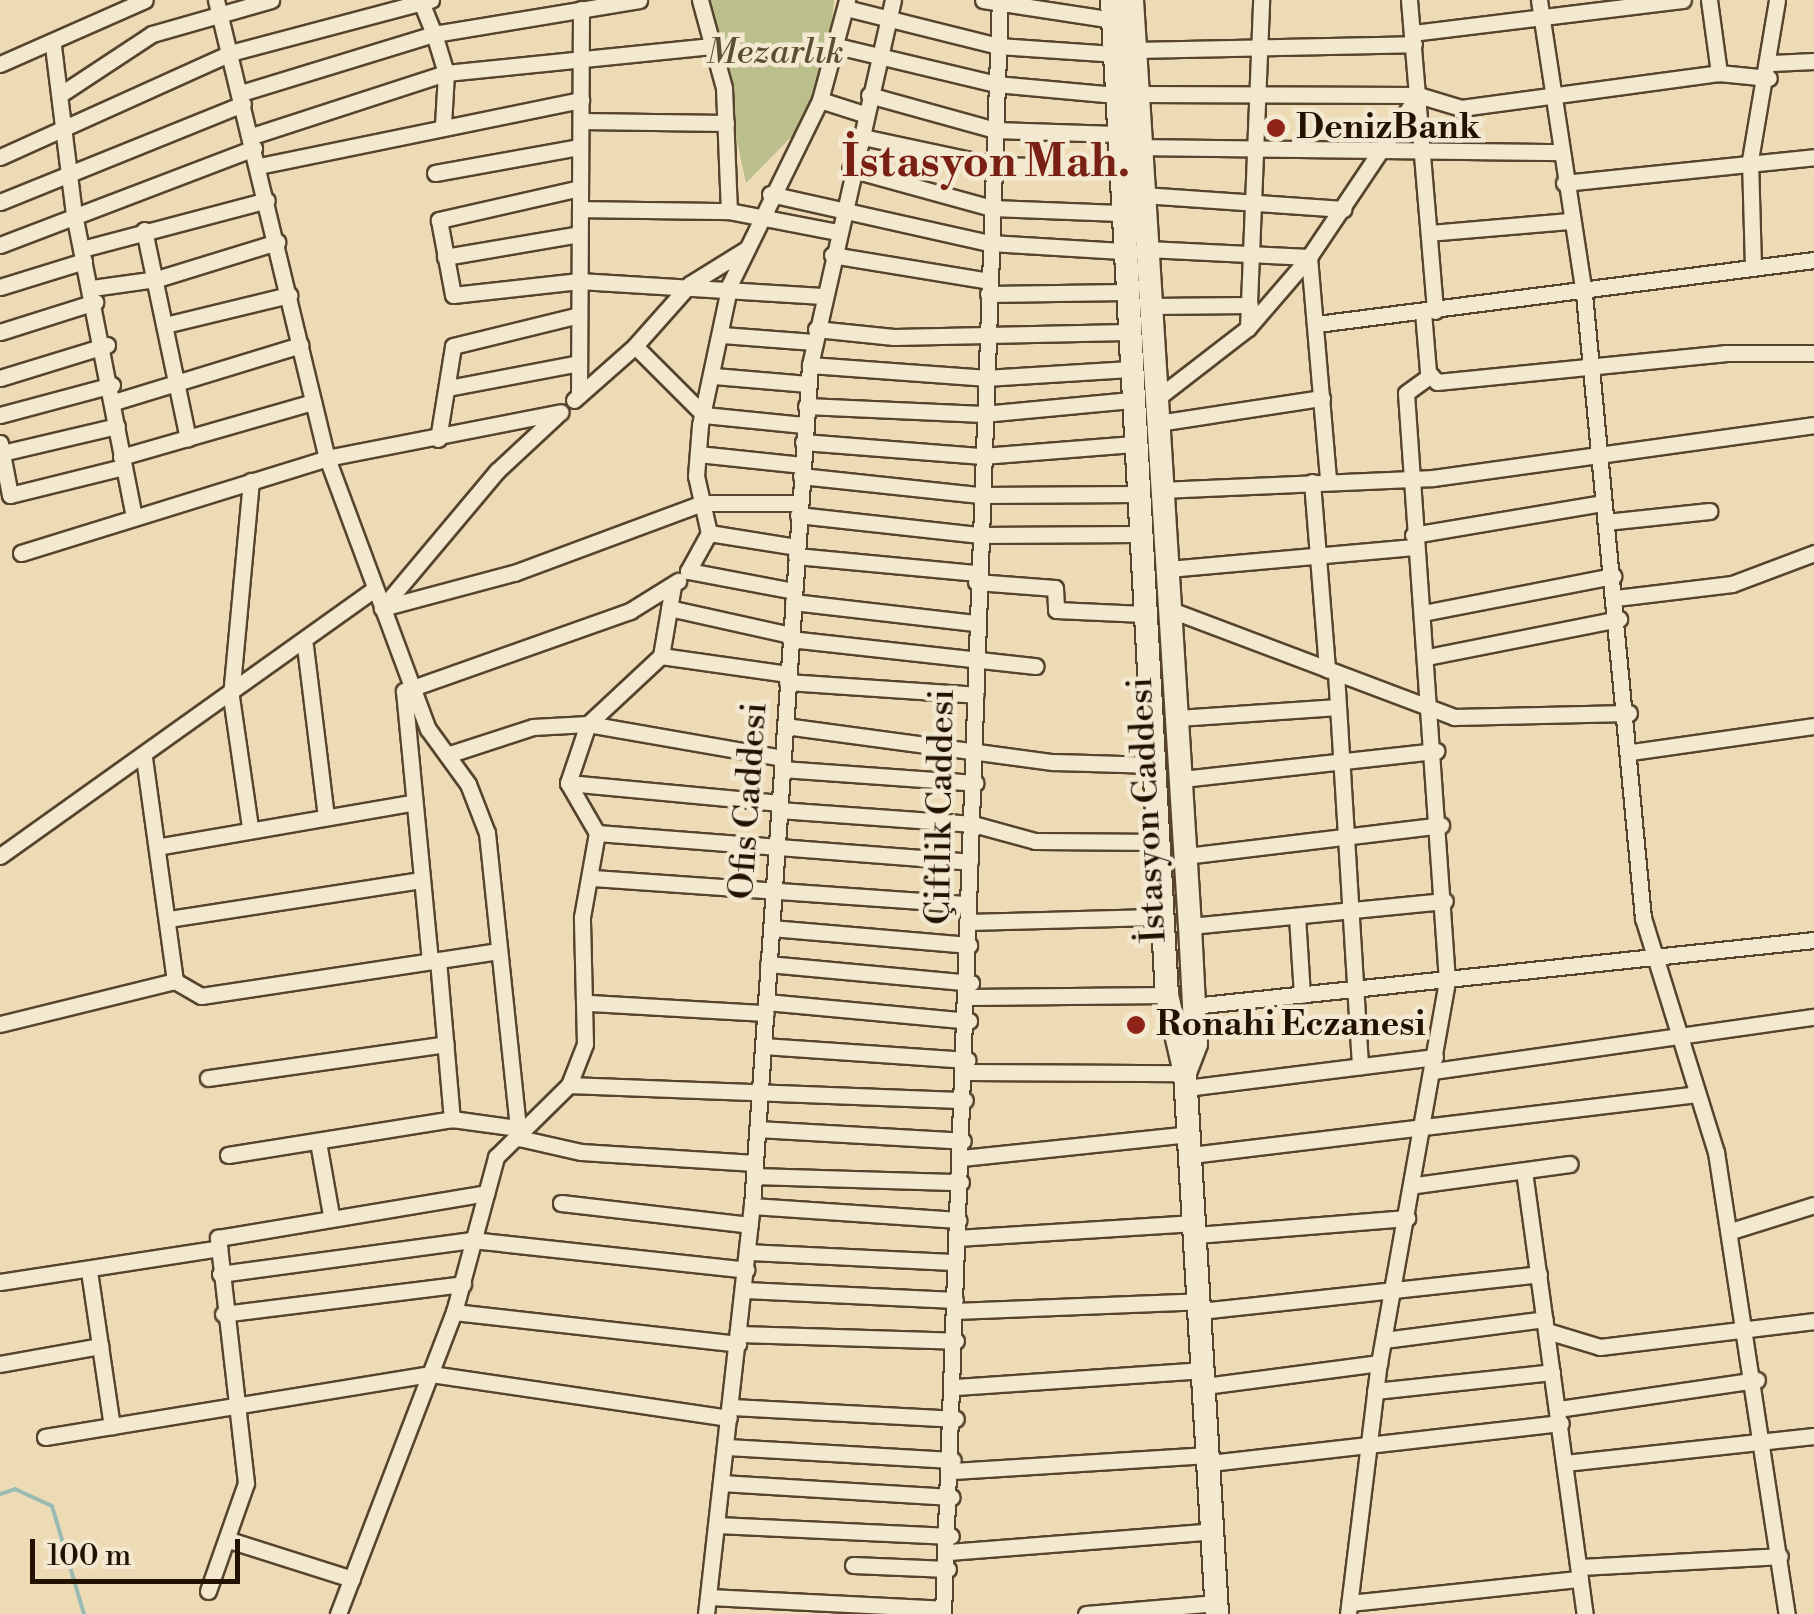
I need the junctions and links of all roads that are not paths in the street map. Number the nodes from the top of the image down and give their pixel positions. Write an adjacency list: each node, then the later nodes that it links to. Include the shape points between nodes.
1 (145, 0): 24 (street)
2 (272, 0): 16 (street)
3 (633, 0): 17 (street)
4 (700, 0): 25 (street)
5 (893, 0): 19 (street, Ofis Caddesi)
6 (1132, 0): 28 (main road, İstasyon Caddesi)
7 (1261, 0): 23 (street)
8 (1410, 0): 22 (street)
9 (1539, 0): 20 (street)
10 (1682, 0): 20 (street)
11 (1709, 0): 36 (street)
12 (1777, 0): 34 (street)
13 (424, 1): 21 (street); 29 (street)
14 (994, 1): 18 (street); 26 (street, Çiftlik Caddesi)
15 (846, 4): 19 (street); 27 (street)
16 (218, 7): 29 (street); 38 (street, via 152,34)
17 (581, 9): 21 (street); 30 (street)
18 (1112, 10): 28 (main road)
19 (888, 18): 26 (street); 31 (street, Ofis Caddesi)
20 (1542, 19): 22 (street); 43 (street)
21 (434, 34): 35 (street); 44 (street)
22 (1414, 38): 23 (street); 41 (street)
23 (1261, 45): 28 (street); 40 (street)
24 (53, 46): 33 (street); 38 (street)
25 (712, 46): 30 (street); 49 (street)
26 (998, 46): 28 (street); 37 (street, Çiftlik Caddesi)
27 (841, 47): 31 (street); 46 (street)
28 (1124, 52): 39 (main road, İstasyon Caddesi)
29 (230, 53): 44 (street); 51 (street)
30 (580, 55): 35 (street); 45 (street)
31 (878, 57): 37 (street); 42 (street, Ofis Caddesi)
32 (1814, 61): 34 (street)
33 (0, 64)
34 (1770, 70): 36 (street); 64 (street)
35 (446, 73): 50 (street); 55 (street)
36 (1718, 73): 43 (street)
37 (996, 84): 39 (street); 52 (street, Çiftlik Caddesi)
38 (62, 94): 51 (street)
39 (1126, 94): 40 (street); 53 (main road); 58 (main road, İstasyon Caddesi)
40 (1262, 94): 41 (street); 56 (street)
41 (1418, 94): 43 (street, via 1461,108); 59 (street); 61 (street)
42 (868, 95): 47 (street, Ofis Caddesi); 52 (street)
43 (1554, 98): 60 (street)
44 (242, 99): 55 (street); 69 (street)
45 (580, 100): 48 (street); 50 (street)
46 (820, 100): 47 (street); 73 (street)
47 (864, 114): 54 (street, Ofis Caddesi)
48 (580, 121): 49 (street); 57 (street)
49 (726, 124): 81 (street)
50 (442, 125): 65 (street)
51 (62, 127): 62 (street); 69 (street)
52 (994, 130): 53 (street); 66 (street, Çiftlik Caddesi)
53 (1116, 134): 67 (main road)
54 (858, 136): 66 (street); 68 (street, Ofis Caddesi)
55 (253, 142): 65 (street); 84 (street)
56 (1260, 146): 58 (street); 59 (street); 75 (street)
57 (580, 147): 70 (street); 72 (street)
58 (1140, 147): 74 (main road, İstasyon Caddesi)
59 (1386, 151): 61 (street); 80 (street)
60 (1560, 152): 61 (street); 71 (street)
61 (1423, 154): 89 (street)
62 (0, 157)
63 (1814, 157): 64 (street)
64 (1750, 160): 71 (street); 103 (street)
65 (259, 166): 76 (street)
66 (993, 166): 67 (street); 79 (street, Çiftlik Caddesi)
67 (1117, 168): 83 (main road)
68 (850, 169): 79 (street); 82 (street, Ofis Caddesi)
69 (68, 170): 77 (street); 84 (street)
70 (435, 173)
71 (1564, 183): 86 (street)
72 (580, 188): 78 (street); 100 (street, via 440,220)
73 (770, 194): 82 (street); 85 (street)
74 (1143, 195): 75 (street); 94 (main road, İstasyon Caddesi)
75 (1259, 198): 80 (street); 97 (street)
76 (267, 200): 87 (street); 91 (street)
77 (0, 202)
78 (580, 208): 81 (street); 90 (street)
79 (992, 208): 83 (street); 92 (street, Çiftlik Caddesi)
80 (1344, 209): 101 (street)
81 (728, 211): 85 (street)
82 (841, 212): 88 (street, Ofis Caddesi); 92 (street)
83 (1120, 212): 96 (main road)
84 (74, 214): 93 (street); 98 (street)
85 (758, 220): 88 (street); 95 (street)
86 (1570, 221): 89 (street); 111 (street)
87 (144, 230): 98 (street); 104 (street)
88 (837, 232): 99 (street, Ofis Caddesi)
89 (1429, 233): 117 (street)
90 (580, 234): 100 (street); 105 (street)
91 (277, 242): 104 (street); 112 (street)
92 (990, 243): 96 (street); 109 (street, Çiftlik Caddesi)
93 (0, 246)
94 (1147, 249): 97 (street); 116 (main road, İstasyon Caddesi)
95 (745, 250): 106 (street); 107 (street)
96 (1122, 250): 110 (main road)
97 (1255, 250): 101 (street); 115 (street)
98 (83, 255): 108 (street); 113 (street)
99 (832, 255): 109 (street); 114 (street, Ofis Caddesi)
100 (444, 257): 105 (street, via 454,294)
101 (1310, 257): 119 (street); 121 (street)
102 (1814, 260): 103 (street)
103 (1753, 267): 111 (street)
104 (158, 279): 113 (street); 120 (street)
105 (579, 281): 106 (street); 118 (street)
106 (690, 284): 107 (street); 129 (street)
107 (730, 284): 114 (street); 124 (street)
108 (0, 287)
109 (988, 288): 110 (street); 126 (street, Çiftlik Caddesi)
110 (1125, 292): 123 (main road)
111 (1584, 294): 117 (street); 133 (street)
112 (289, 295): 120 (street); 128 (street)
113 (93, 296): 122 (street); 127 (street)
114 (823, 296): 125 (street, Ofis Caddesi)
115 (1250, 305): 116 (street); 121 (street)
116 (1150, 306): 149 (main road, İstasyon Caddesi)
117 (1429, 312): 119 (street); 136 (street)
118 (579, 315): 131 (street); 142 (street, via 452,346)
119 (1317, 324): 144 (street)
120 (165, 325): 140 (street)
121 (1248, 328): 149 (street)
122 (0, 332)
123 (1127, 332): 126 (street); 134 (main road)
124 (722, 334): 125 (street); 135 (street)
125 (815, 335): 126 (street); 132 (street, Ofis Caddesi)
126 (986, 336): 138 (street, Çiftlik Caddesi)
127 (106, 345): 137 (street); 139 (street)
128 (300, 346): 140 (street); 147 (street)
129 (635, 346): 143 (street); 152 (street)
130 (1814, 353): 133 (street)
131 (579, 363): 142 (street); 143 (street)
132 (810, 365): 138 (street); 141 (street, Ofis Caddesi)
133 (1590, 366): 136 (street); 161 (street)
134 (1130, 369): 138 (street); 145 (main road)
135 (714, 376): 141 (street); 152 (street)
136 (1429, 376): 167 (street, via 1406,393)
137 (0, 378)
138 (985, 378): 151 (street, Çiftlik Caddesi)
139 (112, 384): 146 (street); 153 (street)
140 (176, 384): 146 (street); 157 (street)
141 (808, 384): 148 (street, Ofis Caddesi)
142 (448, 388): 158 (street)
143 (579, 396): 150 (street)
144 (1322, 398): 149 (street); 169 (street)
145 (1132, 400): 151 (street); 159 (main road)
146 (114, 402): 155 (street)
147 (313, 402): 157 (street); 164 (street)
148 (806, 406): 151 (street); 156 (street, Ofis Caddesi)
149 (1157, 411): 170 (main road, İstasyon Caddesi)
150 (561, 412): 158 (street); 195 (street, via 497,471)
151 (983, 414): 163 (street, Çiftlik Caddesi)
152 (704, 415): 156 (street); 162 (street)
153 (0, 416)
154 (1814, 424): 161 (street)
155 (117, 426): 160 (street); 165 (street)
156 (804, 434): 163 (street); 166 (street, Ofis Caddesi)
157 (188, 438): 165 (street)
158 (438, 440): 164 (street)
159 (1134, 444): 163 (street); 171 (main road)
160 (1, 448): 165 (street, via 10,495)
161 (1597, 451): 167 (street); 174 (street)
162 (698, 454): 166 (street); 173 (street)
163 (982, 456): 172 (street, Çiftlik Caddesi)
164 (327, 458): 168 (street); 192 (street)
165 (122, 462): 177 (street)
166 (801, 470): 172 (street); 175 (street, Ofis Caddesi)
167 (1411, 480): 169 (street); 182 (street)
168 (251, 481): 177 (street); 212 (street)
169 (1320, 481): 170 (street); 186 (street)
170 (1162, 490): 187 (main road, İstasyon Caddesi)
171 (1137, 494): 172 (street); 180 (main road)
172 (980, 495): 181 (street, Çiftlik Caddesi)
173 (702, 503): 175 (street); 179 (street); 195 (street, via 552,561)
174 (1604, 503): 178 (street); 182 (street)
175 (799, 509): 181 (street); 183 (street, Ofis Caddesi)
176 (1709, 511): 178 (street)
177 (134, 517): 184 (street)
178 (1606, 522): 189 (street)
179 (709, 533): 183 (street); 188 (street)
180 (1139, 534): 181 (street); 199 (main road)
181 (978, 535): 190 (street, Çiftlik Caddesi)
182 (1413, 541): 186 (street); 198 (street)
183 (796, 552): 190 (street); 193 (street, Ofis Caddesi)
184 (21, 553)
185 (1814, 553): 194 (street, via 1732,584)
186 (1319, 556): 187 (street); 208 (street)
187 (1168, 569): 197 (main road, İstasyon Caddesi)
188 (688, 571): 191 (street); 193 (street)
189 (1613, 576): 194 (street); 198 (street)
190 (976, 577): 199 (street, via 1055,588 1056,610); 201 (street, Çiftlik Caddesi)
191 (673, 586): 196 (street); 210 (street, via 630,611)
192 (375, 589): 195 (street); 203 (street)
193 (793, 596): 201 (street); 202 (street, Ofis Caddesi)
194 (1616, 598): 200 (street)
195 (382, 608): 210 (street)
196 (669, 608): 202 (street); 204 (street)
197 (1171, 610): 208 (street); 216 (main road, İstasyon Caddesi)
198 (1423, 612): 205 (street)
199 (1144, 614): 227 (main road)
200 (1619, 618): 205 (street); 215 (street)
201 (975, 623): 206 (street, Çiftlik Caddesi)
202 (790, 637): 206 (street); 209 (street, Ofis Caddesi)
203 (305, 646): 212 (street); 233 (street)
204 (661, 656): 209 (street); 217 (street)
205 (1427, 656): 214 (street)
206 (973, 662): 207 (street); 211 (street, Çiftlik Caddesi)
207 (1036, 666)
208 (1332, 671): 213 (street); 214 (street)
209 (788, 678): 211 (street); 218 (street, Ofis Caddesi)
210 (411, 684): 223 (street); 231 (street, via 400,702)
211 (976, 695): 220 (street, Çiftlik Caddesi)
212 (231, 696): 224 (street); 236 (street)
213 (1338, 707): 216 (street); 225 (street)
214 (1432, 707): 215 (street, via 1454,716); 221 (street)
215 (1629, 713): 222 (street)
216 (1178, 718): 228 (main road, İstasyon Caddesi)
217 (588, 724): 223 (street, via 534,727); 226 (street); 229 (street)
218 (784, 726): 220 (street); 226 (street, Ofis Caddesi)
219 (1814, 726): 222 (street)
220 (973, 746): 227 (street, via 1053,762); 230 (street, Çiftlik Caddesi)
221 (1436, 752): 225 (street); 235 (street)
222 (1630, 752): 261 (street, via 1644,918)
223 (447, 755): 259 (street, via 486,833)
224 (144, 758): 240 (street); 242 (street)
225 (1341, 761): 228 (street); 238 (street)
226 (782, 763): 230 (street); 232 (street, Ofis Caddesi)
227 (1155, 765): 239 (main road)
228 (1182, 779): 243 (main road, İstasyon Caddesi)
229 (568, 783): 232 (street); 237 (street)
230 (974, 784): 234 (street, Çiftlik Caddesi)
231 (411, 803): 233 (street); 246 (street)
232 (779, 806): 234 (street); 241 (street, Ofis Caddesi)
233 (326, 816): 236 (street)
234 (973, 824): 239 (street, via 1035,841); 244 (street, Çiftlik Caddesi)
235 (1441, 825): 238 (street); 248 (street)
236 (250, 827): 240 (street)
237 (597, 834): 241 (street); 245 (street)
238 (1346, 837): 243 (street); 250 (street)
239 (1160, 842): 252 (main road)
240 (162, 846): 253 (street)
241 (776, 849): 244 (street); 247 (street, Ofis Caddesi)
242 (0, 856)
243 (1186, 856): 255 (main road, İstasyon Caddesi)
244 (970, 862): 249 (street, Çiftlik Caddesi)
245 (593, 878): 247 (street); 269 (street, via 582,916)
246 (420, 880): 253 (street); 260 (street)
247 (773, 889): 249 (street); 256 (street, Ofis Caddesi)
248 (1445, 901): 250 (street); 264 (street)
249 (968, 904): 254 (street, Çiftlik Caddesi)
250 (1350, 911): 251 (street); 266 (street)
251 (1297, 916): 255 (street); 268 (street)
252 (1164, 917): 254 (street); 267 (main road)
253 (169, 918): 263 (street)
254 (968, 922): 258 (street, Çiftlik Caddesi)
255 (1190, 926): 270 (main road, İstasyon Caddesi)
256 (771, 928): 258 (street); 262 (street, Ofis Caddesi)
257 (1814, 940): 261 (street)
258 (968, 944): 265 (street, Çiftlik Caddesi)
259 (499, 951): 260 (street); 290 (street)
260 (434, 961): 263 (street, via 200,996); 276 (street)
261 (1656, 963): 264 (street); 275 (street)
262 (768, 964): 265 (street); 271 (street, Ofis Caddesi)
263 (175, 981): 274 (street)
264 (1447, 982): 266 (street); 278 (street)
265 (970, 990): 267 (street); 273 (street, Çiftlik Caddesi)
266 (1355, 990): 268 (street); 280 (street)
267 (1167, 995): 282 (main road)
268 (1302, 995): 270 (street)
269 (590, 1003): 271 (street); 283 (street)
270 (1193, 1006): 282 (main road, İstasyon Caddesi, via 1196,1044)
271 (766, 1008): 273 (street); 277 (street, Ofis Caddesi)
272 (1814, 1018): 275 (street)
273 (970, 1021): 279 (street, Çiftlik Caddesi)
274 (0, 1024)
275 (1680, 1040): 278 (street); 285 (street)
276 (446, 1044): 281 (street); 287 (street)
277 (762, 1046): 279 (street); 284 (street, Ofis Caddesi)
278 (1434, 1064): 280 (street); 288 (street)
279 (967, 1066): 282 (street); 286 (street, Çiftlik Caddesi)
280 (1360, 1066): 282 (street)
281 (208, 1078)
282 (1186, 1081): 293 (main road, İstasyon Caddesi)
283 (570, 1085): 284 (street); 290 (street)
284 (760, 1090): 286 (street); 289 (street, Ofis Caddesi)
285 (1697, 1094): 288 (street); 310 (street)
286 (965, 1100): 291 (street, Çiftlik Caddesi)
287 (452, 1119): 290 (street); 292 (street)
288 (1428, 1128): 293 (street); 300 (street)
289 (758, 1129): 291 (street); 297 (street, Ofis Caddesi)
290 (518, 1133): 297 (street, via 581,1152); 301 (street, via 496,1156)
291 (963, 1140): 295 (street, Çiftlik Caddesi)
292 (318, 1142): 294 (street); 305 (street)
293 (1190, 1144): 295 (street); 309 (main road, İstasyon Caddesi)
294 (228, 1155)
295 (962, 1158): 299 (street, Çiftlik Caddesi)
296 (1570, 1164): 298 (street)
297 (755, 1170): 299 (street); 304 (street, Ofis Caddesi)
298 (1524, 1170): 300 (street); 319 (street)
299 (961, 1182): 307 (street, Çiftlik Caddesi)
300 (1416, 1185): 306 (street)
301 (486, 1193): 305 (street); 312 (street)
302 (561, 1203): 308 (street)
303 (1814, 1205): 310 (street)
304 (752, 1206): 307 (street); 308 (street, Ofis Caddesi)
305 (331, 1215): 313 (street, via 225,1233)
306 (1407, 1218): 309 (street); 323 (street)
307 (958, 1220): 311 (street, Çiftlik Caddesi)
308 (750, 1225): 314 (street, Ofis Caddesi)
309 (1195, 1229): 311 (street); 325 (main road, İstasyon Caddesi)
310 (1732, 1231): 330 (street)
311 (957, 1238): 315 (street, Çiftlik Caddesi)
312 (472, 1240): 316 (street); 318 (street); 321 (street)
313 (218, 1248): 317 (street); 318 (street)
314 (748, 1252): 315 (street); 316 (street, Ofis Caddesi)
315 (956, 1262): 324 (street, Çiftlik Caddesi)
316 (746, 1270): 322 (street, Ofis Caddesi)
317 (89, 1271): 320 (street); 334 (street)
318 (220, 1274): 327 (street)
319 (1538, 1274): 323 (street); 329 (street)
320 (0, 1282)
321 (463, 1284): 326 (street); 327 (street)
322 (744, 1290): 324 (street); 331 (street, Ofis Caddesi)
323 (1392, 1291): 325 (street); 332 (street)
324 (955, 1305): 325 (street); 333 (street, Çiftlik Caddesi)
325 (1200, 1306): 339 (main road, İstasyon Caddesi)
326 (454, 1312): 331 (street); 338 (street)
327 (223, 1314): 343 (street)
328 (1814, 1321): 330 (street)
329 (1546, 1325): 330 (street, via 1600,1346); 332 (street); 337 (street)
330 (1750, 1329): 340 (street)
331 (739, 1339): 333 (street); 344 (street, Ofis Caddesi)
332 (1384, 1340): 335 (street)
333 (956, 1341): 341 (street, Çiftlik Caddesi)
334 (100, 1346): 336 (street); 347 (street)
335 (1379, 1363): 339 (street); 342 (street)
336 (0, 1364)
337 (1552, 1372): 342 (street); 345 (street)
338 (431, 1374): 343 (street); 344 (street); 366 (street)
339 (1204, 1378): 341 (street); 353 (main road, İstasyon Caddesi)
340 (1757, 1380): 345 (street); 350 (street)
341 (956, 1387): 346 (street, Çiftlik Caddesi)
342 (1375, 1391): 352 (street)
343 (232, 1403): 347 (street); 360 (street, via 246,1484)
344 (729, 1412): 346 (street); 351 (street, Ofis Caddesi)
345 (1559, 1416): 352 (street); 354 (street)
346 (956, 1420): 355 (street, Çiftlik Caddesi)
347 (112, 1426): 349 (street)
348 (1814, 1436): 350 (street)
349 (45, 1437)
350 (1766, 1442): 354 (street); 362 (street)
351 (726, 1447): 355 (street); 356 (street, Ofis Caddesi)
352 (1369, 1447): 353 (street); 369 (street)
353 (1209, 1459): 355 (street); 359 (main road, İstasyon Caddesi)
354 (1566, 1463): 365 (street)
355 (953, 1466): 357 (street, Çiftlik Caddesi)
356 (721, 1483): 357 (street); 358 (street, Ofis Caddesi)
357 (952, 1497): 361 (street, Çiftlik Caddesi)
358 (716, 1524): 361 (street); 368 (street, Ofis Caddesi)
359 (1213, 1531): 361 (street); 370 (main road, İstasyon Caddesi)
360 (229, 1540): 366 (street); 367 (street)
361 (950, 1544): 364 (street, Çiftlik Caddesi)
362 (1780, 1556): 365 (street); 375 (street)
363 (853, 1565): 364 (street)
364 (948, 1569): 371 (street, Çiftlik Caddesi)
365 (1579, 1573): 369 (street); 374 (street)
366 (352, 1579): 372 (street)
367 (208, 1591)
368 (708, 1606): 371 (street)
369 (1349, 1608)
370 (1216, 1609): 373 (street)
371 (943, 1611)
372 (338, 1614)
373 (1086, 1614)
374 (1586, 1614)
375 (1787, 1614)

